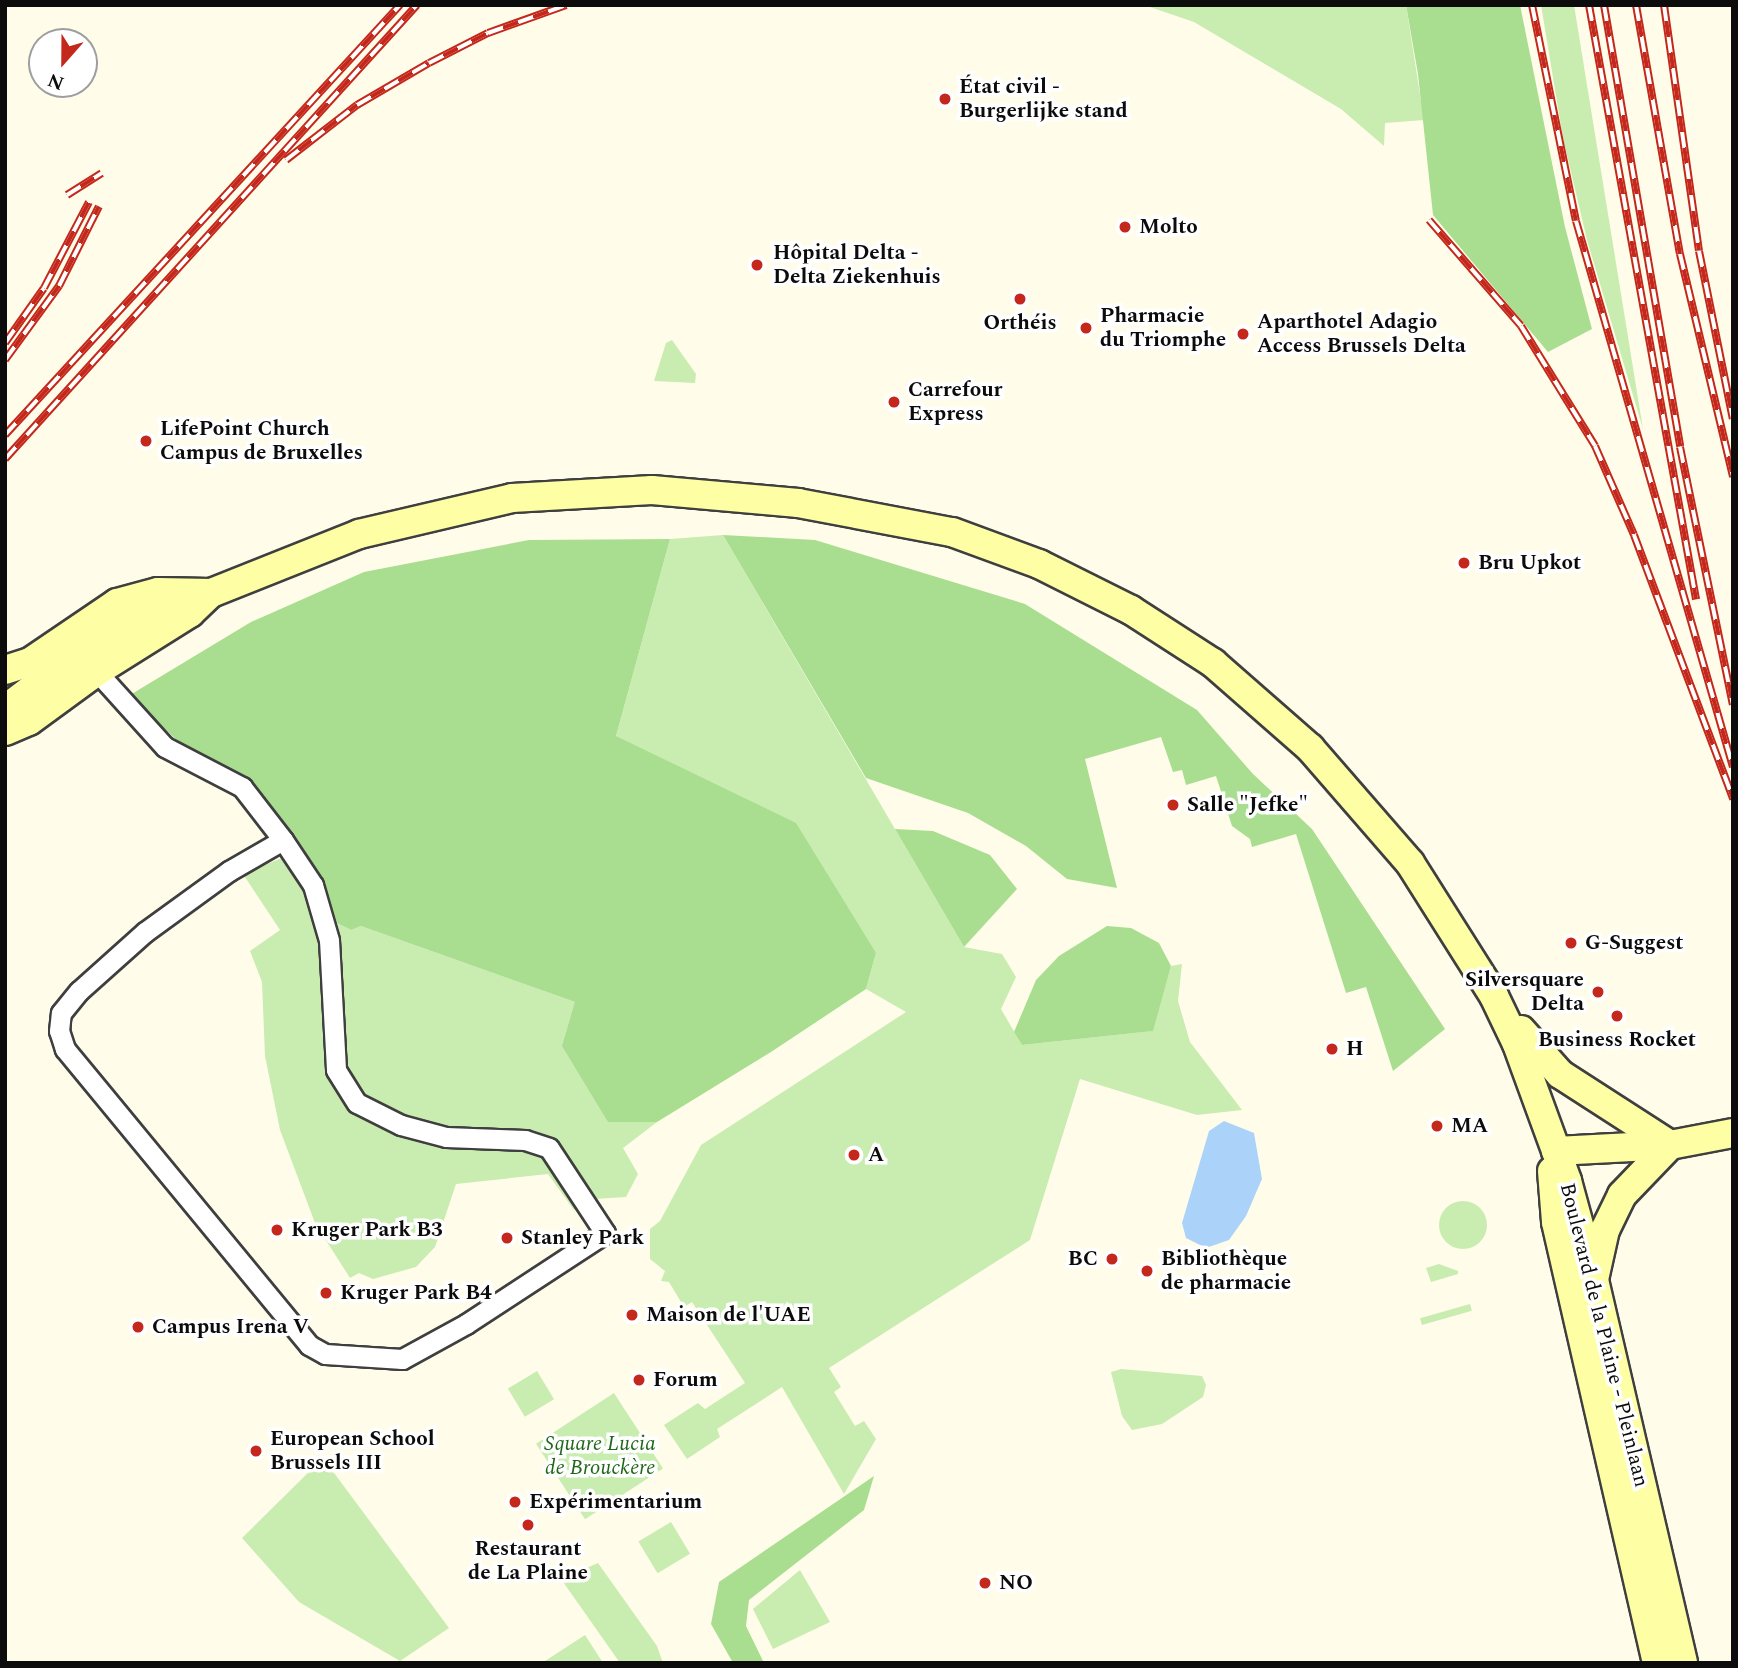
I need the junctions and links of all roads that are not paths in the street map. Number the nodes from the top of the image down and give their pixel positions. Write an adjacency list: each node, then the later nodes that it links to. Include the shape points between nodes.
1 (181, 591): 2 (main road); 3 (main road, via 167,606 135,618); 4 (main road, via 117,603)
2 (211, 593): 3 (main road, via 180,620); 8 (main road, via 411,518 512,498 595,491 743,496 951,532 1039,564 1131,610 1213,663 1269,710 1374,817 1410,863)
3 (89, 663): 5 (main road, via 12,704); 6 (main road, via 29,721); 7 (street, via 165,747 242,787)
4 (16, 667)
5 (5, 719)
6 (5, 731)
7 (283, 839): 7 (street, via 229,871 145,932 79,991 61,1013 59,1031 65,1049 309,1345 326,1354 401,1359 466,1324 605,1233 549,1148 525,1140 446,1137 401,1125 357,1102 337,1070 329,940 313,884)
8 (1494, 996): 10 (main road, via 1560,1074); 11 (main road)
9 (1723, 1135): 10 (main road)
10 (1670, 1144): 11 (main road); 12 (main road, via 1622,1195 1605,1230)
11 (1556, 1151): 12 (main road, Boulevard de la Plaine - Pleinlaan); 13 (main road, Boulevard de la Plaine - Pleinlaan, via 1549,1182 1556,1222)
12 (1594, 1280): 14 (main road, Boulevard de la Plaine - Pleinlaan)
13 (1657, 1663)
14 (1683, 1663)

